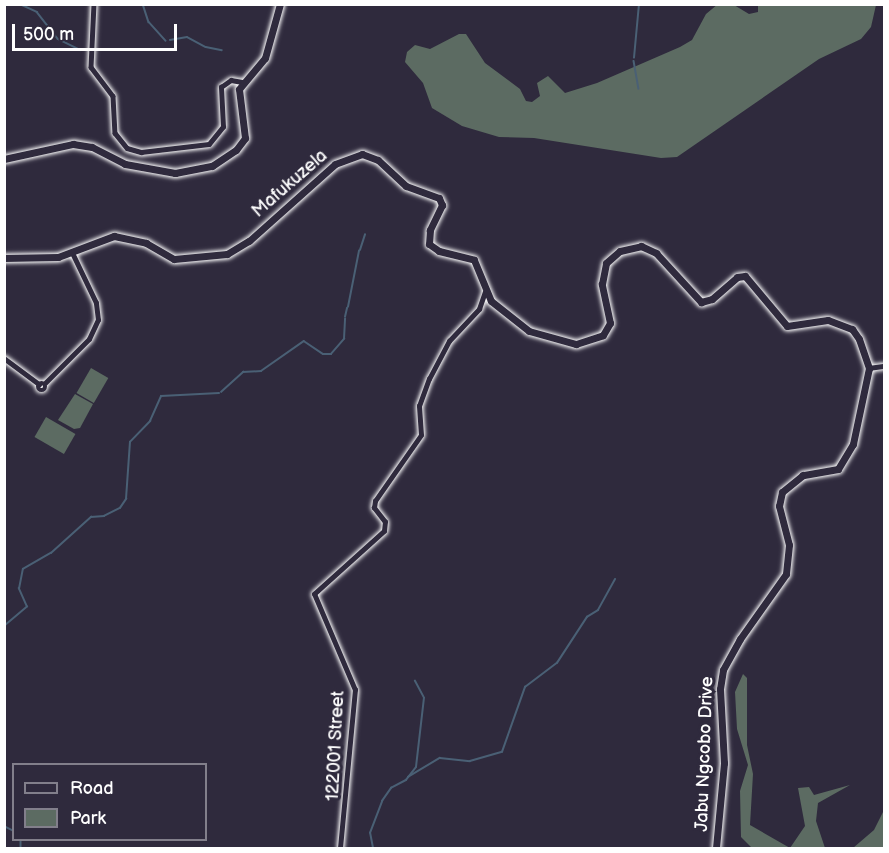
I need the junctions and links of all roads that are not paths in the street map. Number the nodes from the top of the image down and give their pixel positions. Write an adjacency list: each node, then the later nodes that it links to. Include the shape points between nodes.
1 (94, 4): 3 (street, via 91,67 113,96 115,133 128,148 141,152 209,144 223,128 221,87 231,80)
2 (280, 4): 3 (main road, via 265,58)
3 (242, 82): 4 (main road, via 238,98 245,138 236,150 201,171 175,173 125,164 81,144)
4 (4, 159)
5 (72, 253): 6 (main road, Mafukuzela); 7 (main road, Mafukuzela, via 114,236 146,243 174,259 227,254 249,241 335,164 362,154 378,160 406,186 439,198 442,205 430,230 429,244 439,251 474,260); 8 (street, via 96,303 98,320 89,339 42,384)
6 (4, 258)
7 (485, 292): 10 (main road, Mafukuzela, via 494,305 526,329 573,344 586,343 609,328 602,284 609,260 626,249 646,247 701,302 712,299 737,277 745,276 787,326 824,320 848,327 859,339); 11 (street, 122001 Street, via 479,309 449,341 429,379 419,406 421,435 375,501 374,508 385,522 384,531 313,597 355,690)
8 (4, 358)
9 (885, 366): 10 (street)
10 (869, 368): 12 (main road, Jabu Ngcobo Drive, via 856,436 846,461 836,470 801,476 780,495 779,510 789,545 786,574 723,670 720,689 724,763)
11 (340, 849)
12 (716, 849)

